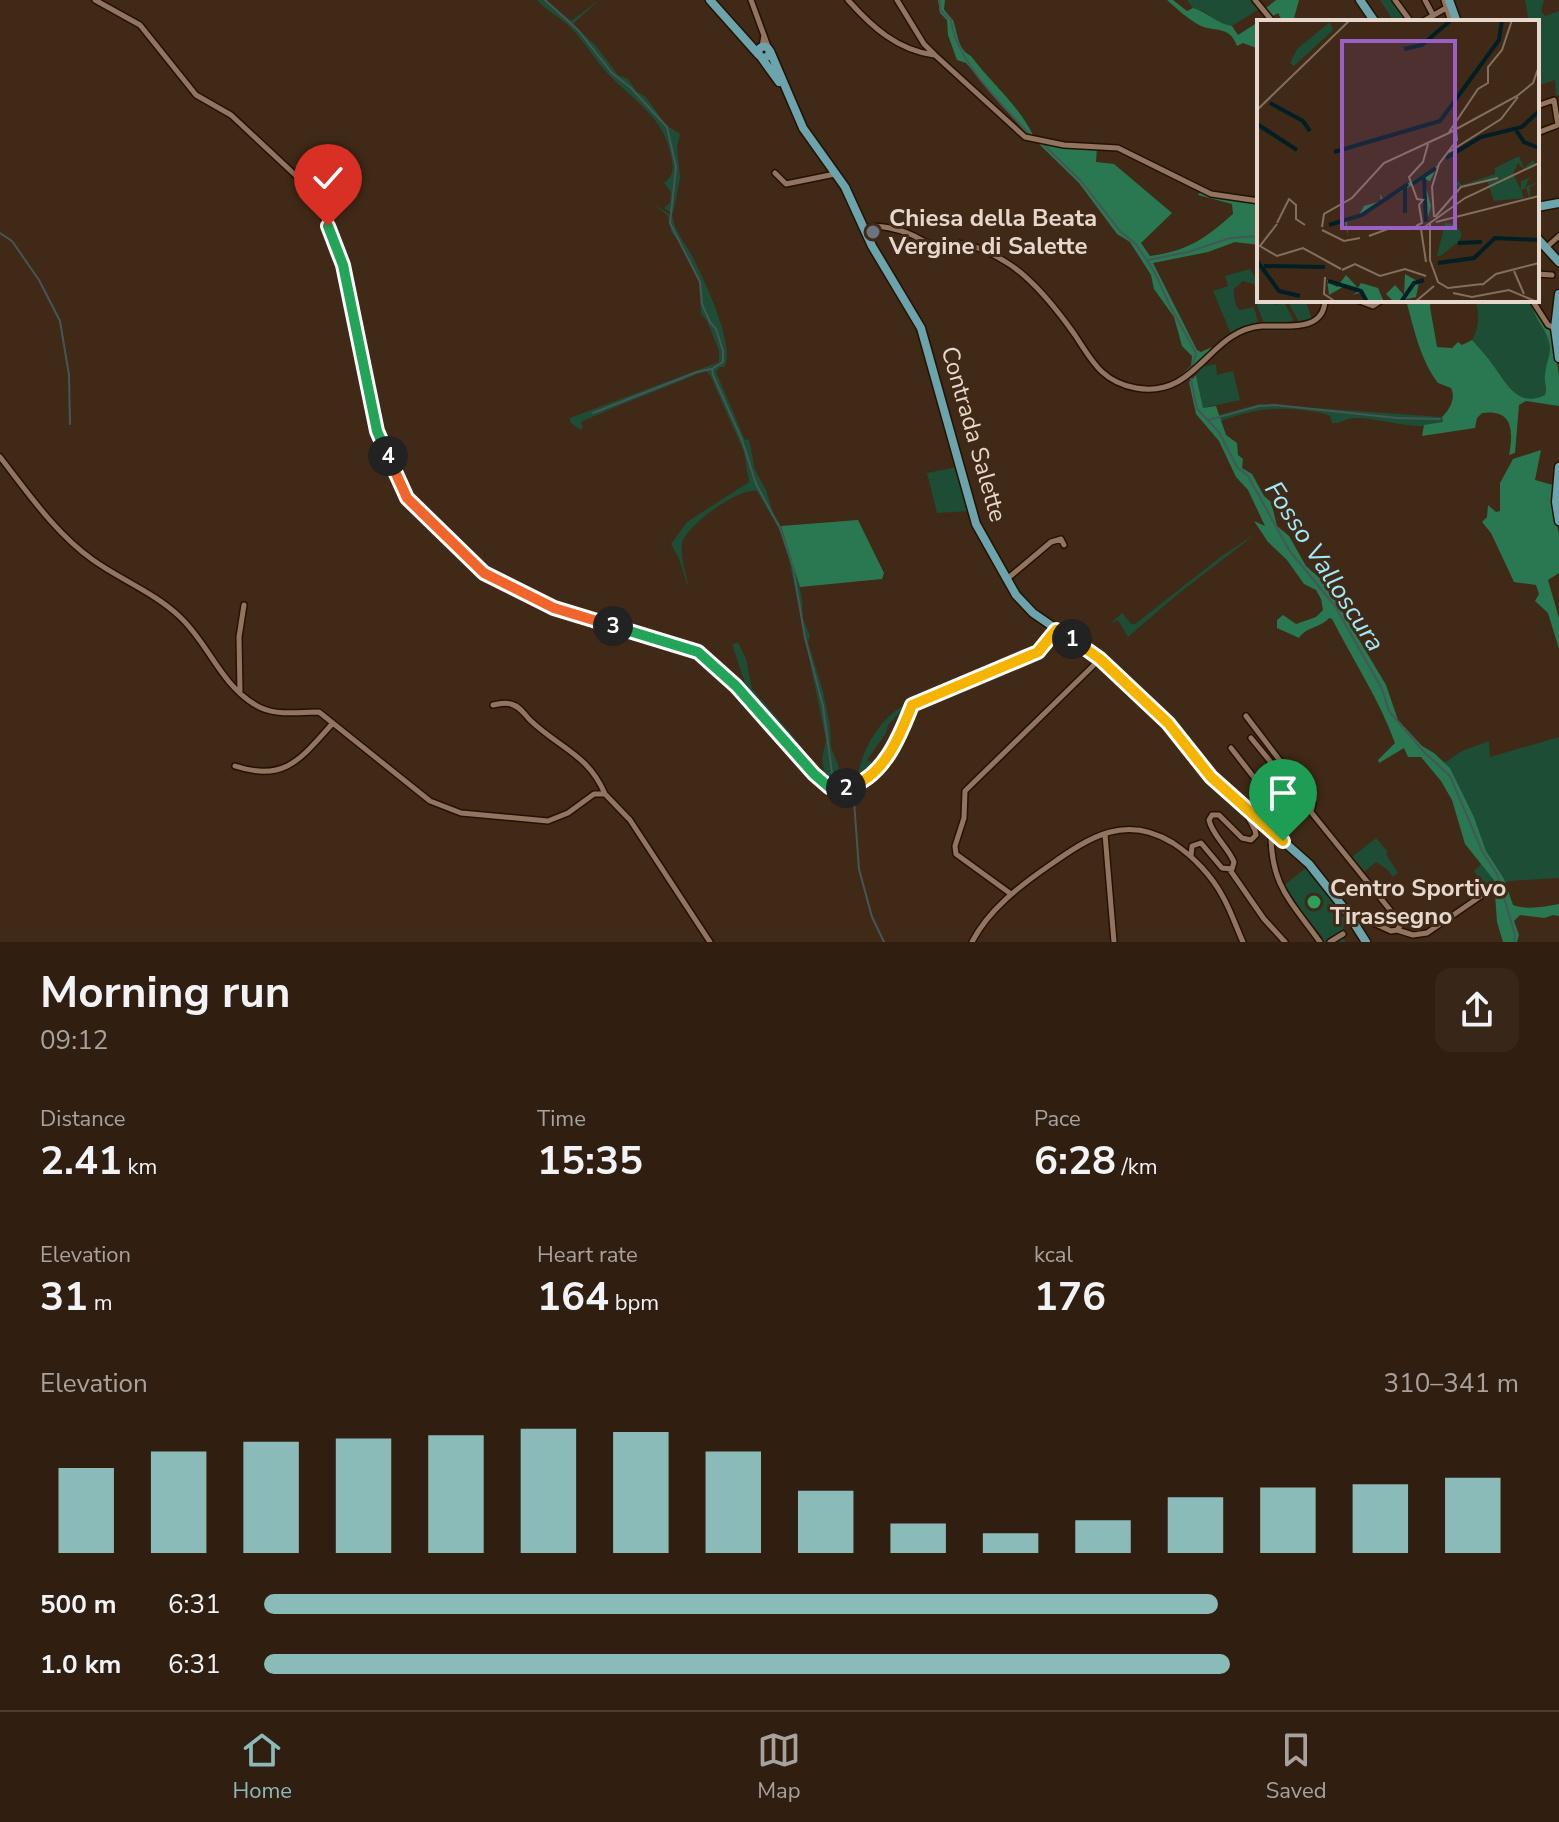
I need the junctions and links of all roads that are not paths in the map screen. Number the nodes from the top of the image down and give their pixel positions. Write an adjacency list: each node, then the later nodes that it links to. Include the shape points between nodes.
1 (95, 0): 44 (street, via 140,25 196,95 231,115 309,189 337,245 377,431 407,498 484,573 554,608 698,652 829,787 852,786 892,753 912,705 1029,657)
2 (710, 0): 16 (main road, via 747,42)
3 (751, 0): 16 (street, via 764,34)
4 (848, 0): 17 (street, via 895,43)
5 (897, 0): 17 (street)
6 (1255, 0): 12 (street)
7 (1395, 0): 14 (street)
8 (1425, 0): 11 (street)
9 (1363, 1): 13 (main road)
10 (1446, 3): 11 (street)
11 (1433, 15): 15 (street)
12 (1271, 20)
13 (1374, 20)
14 (1410, 20)
15 (1425, 20)
16 (764, 51): 21 (main road, Contrada Salette, via 811,140)
17 (935, 55): 22 (street, via 1025,137 1064,145 1109,145 1211,194)
18 (1539, 105): 19 (street, via 1554,100 1558,125)
19 (1539, 132)
20 (775, 173): 21 (street, via 786,184)
21 (836, 174): 25 (main road, Contrada Salette)
22 (1257, 201)
23 (1559, 203): 24 (main road)
24 (1539, 207)
25 (865, 228): 34 (street, via 908,233 931,243 963,244 1002,260 1047,301 1099,371 1137,389 1176,384 1217,346 1246,330 1318,319); 42 (main road, Contrada Salette, via 926,340 976,524)
26 (1559, 236): 29 (street)
27 (1539, 237): 29 (main road)
28 (1539, 237): 30 (main road)
29 (1549, 245): 30 (main road)
30 (1559, 259)
31 (1539, 274): 32 (street)
32 (1552, 275)
33 (1558, 299): 36 (main road)
34 (1325, 302)
35 (1533, 302): 36 (street, via 1548,325)
36 (1558, 328): 37 (main road)
37 (1558, 353)
38 (0, 457): 46 (street, via 76,546 182,618)
39 (1559, 467): 40 (main road)
40 (1559, 521)
41 (1064, 545): 42 (street, via 1061,539 1051,542)
42 (1007, 579): 44 (main road, Contrada Salette, via 1033,613)
43 (244, 605): 46 (street)
44 (1056, 630): 45 (main road, Contrada Salette)
45 (1100, 659): 55 (main road, Contrada Salette, via 1168,723 1211,777); 64 (street, via 965,791 955,851)
46 (240, 694): 49 (street, via 274,713 319,712)
47 (493, 705): 54 (street, via 522,710 585,761)
48 (1246, 716): 56 (street, via 1313,804)
49 (333, 723): 52 (street, via 291,767 262,773); 54 (street, via 430,801 461,813 548,821 594,794)
50 (1251, 738): 53 (street)
51 (1231, 748): 57 (street, via 1277,807)
52 (235, 766)
53 (1289, 789): 56 (street); 57 (street)
54 (605, 794): 68 (street, via 630,820)
55 (1244, 804): 58 (main road, Contrada Salette); 62 (street, via 1255,830 1252,840 1244,840 1219,815 1209,820 1234,860)
56 (1311, 812): 66 (street, via 1399,921)
57 (1283, 824): 60 (street)
58 (1271, 830): 60 (main road, Contrada Salette); 73 (street, via 1271,859 1280,889)
59 (1105, 834): 61 (street, via 1147,830); 64 (street, via 1072,850); 70 (street)
60 (1283, 841): 65 (main road, Contrada Salette, via 1309,864)
61 (1191, 857): 62 (street, via 1192,846 1201,843); 71 (street, via 1223,896)
62 (1230, 870): 72 (street)
63 (1497, 885): 66 (street, via 1427,933)
64 (1011, 894): 69 (street)
65 (1349, 915): 66 (street); 75 (main road, Contrada Salette)
66 (1397, 930)
67 (1343, 934): 74 (street)
68 (710, 942)
69 (972, 942)
70 (1114, 942)
71 (1243, 942)
72 (1285, 942)
73 (1320, 942)
74 (1330, 942)
75 (1366, 942)

